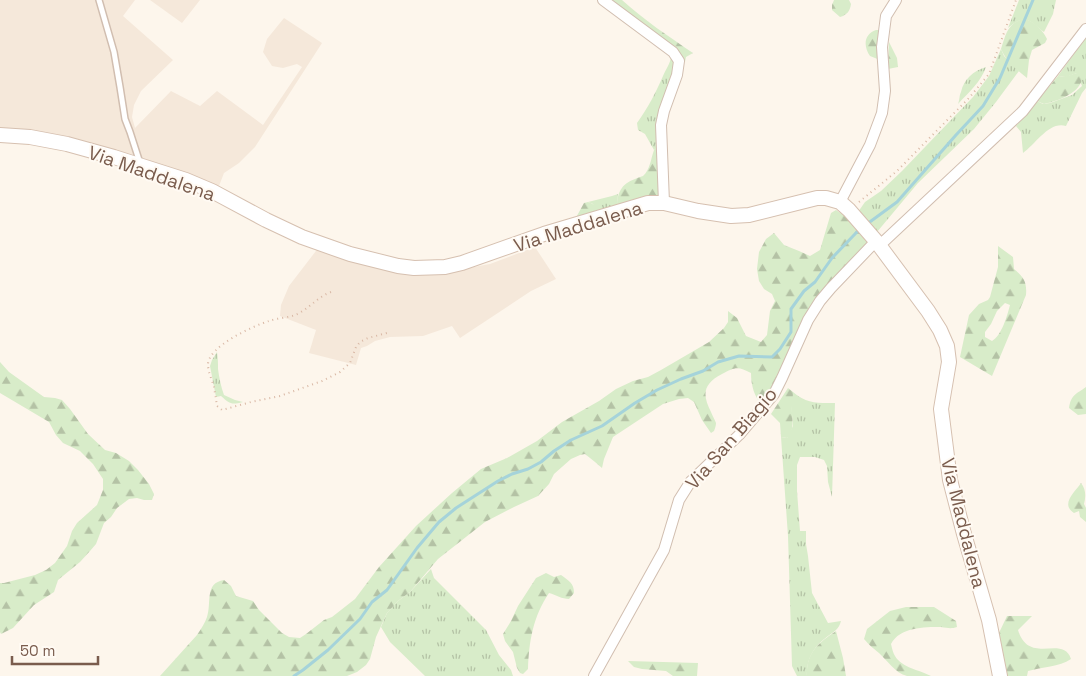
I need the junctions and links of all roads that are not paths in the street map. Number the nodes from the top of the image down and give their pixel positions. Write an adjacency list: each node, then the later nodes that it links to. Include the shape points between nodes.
1 (99, 0): 6 (lane, via 114,52 124,119)
2 (603, 0): 7 (street, via 673,52 679,61 678,75 661,126)
3 (896, 0): 8 (street, via 886,16 882,47 885,91 882,113)
4 (1086, 29): 9 (street, Via San Biagio, via 1023,111)
5 (0, 135): 6 (street, Via Maddalena, via 67,144)
6 (140, 166): 7 (street, Via Maddalena, via 212,191 302,237 350,254 414,268 462,263 601,216 648,203)
7 (664, 203): 8 (street, Via Maddalena, via 731,216 826,198)
8 (848, 210): 9 (street, Via Maddalena)
9 (876, 242): 10 (street, Via San Biagio, via 820,301 774,394 685,489 664,550); 11 (street, Via Maddalena, via 928,311 947,346 949,362 941,409 950,480 989,620)
10 (594, 676)
11 (1000, 676)

